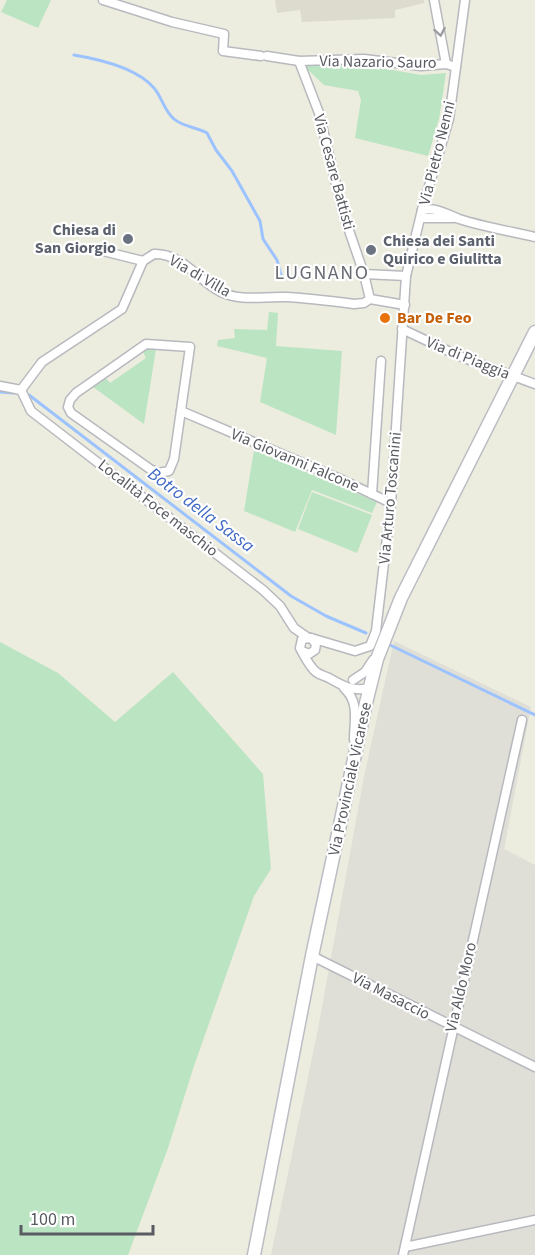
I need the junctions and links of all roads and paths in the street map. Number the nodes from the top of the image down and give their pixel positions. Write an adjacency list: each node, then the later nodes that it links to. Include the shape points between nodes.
1 (103, 0): 4 (street, via 224,34 223,51)
2 (434, 0): 5 (street, one-way to 5)
3 (465, 0): 6 (street, Via Pietro Nenni)
4 (299, 61): 5 (street, Via Nazario Sauro, via 364,59 421,66); 14 (street, Via Cesare Battisti, via 319,113 343,213)
5 (446, 64): 6 (street, Via Nazario Sauro)
6 (456, 67): 7 (street, Via Pietro Nenni, via 449,119)
7 (427, 193): 8 (street); 9 (street, Via Pietro Nenni)
8 (441, 211): 9 (street, via 429,209); 10 (street)
9 (422, 214): 10 (street); 15 (street, Via Pietro Nenni)
10 (460, 219): 11 (street)
11 (535, 237)
12 (95, 249): 13 (street)
13 (143, 261): 16 (street, Via di Villa, via 158,253 175,258 217,290 237,297 354,304); 24 (street, Via di Villa, via 122,309 42,362)
14 (364, 274): 15 (street); 16 (street, Via Cesare Battisti)
15 (406, 276): 17 (street, Via Pietro Nenni)
16 (370, 299): 17 (street, Via di Villa)
17 (405, 305): 18 (street, Via Arturo Toscanini)
18 (402, 329): 21 (street, Via di Piaggia); 27 (street, Via Arturo Toscanini)
19 (535, 332): 21 (main road, Via Provinciale Vicarese)
20 (381, 361): 26 (street)
21 (513, 376): 22 (street, Via di Piaggia); 29 (main road, Via Provinciale Vicarese)
22 (535, 384)
23 (0, 386): 24 (street)
24 (21, 390): 28 (street, Località Foce maschio, via 31,411 263,590 280,606)
25 (181, 411): 25 (street, via 173,463 169,471 161,473 71,413 68,407 81,388 146,344 190,347); 26 (street, Via Giovanni Falcone)
26 (372, 494): 27 (street, Via Giovanni Falcone)
27 (391, 503): 31 (street, Via Arturo Toscanini, via 378,622 372,642 355,651)
28 (294, 628): 30 (street, Località Foce maschio); 32 (street, Località Foce maschio)
29 (388, 630): 36 (street, via 368,669); 38 (main road, Via Provinciale Vicarese)
30 (309, 638): 31 (street, Località Foce maschio); 32 (street, via 302,639); 33 (street, via 316,644)
31 (327, 644): 33 (street)
32 (301, 648): 33 (street, via 307,654); 34 (street, Località Foce maschio)
33 (314, 651): 34 (street)
34 (311, 666): 35 (street)
35 (326, 677): 36 (street); 37 (street)
36 (353, 680): 38 (street)
37 (341, 686): 38 (street); 40 (street, via 355,706)
38 (370, 688): 40 (main road, Via Provinciale Vicarese)
39 (522, 720): 42 (street, Via Aldo Moro)
40 (353, 759): 41 (main road, Via Provinciale Vicarese)
41 (312, 956): 42 (street, Via Masaccio); 46 (main road, Via Provinciale Vicarese)
42 (452, 1026): 43 (street, Via Masaccio); 45 (street, Via Aldo Moro)
43 (535, 1067)
44 (535, 1220): 45 (street)
45 (404, 1251)
46 (254, 1255)

